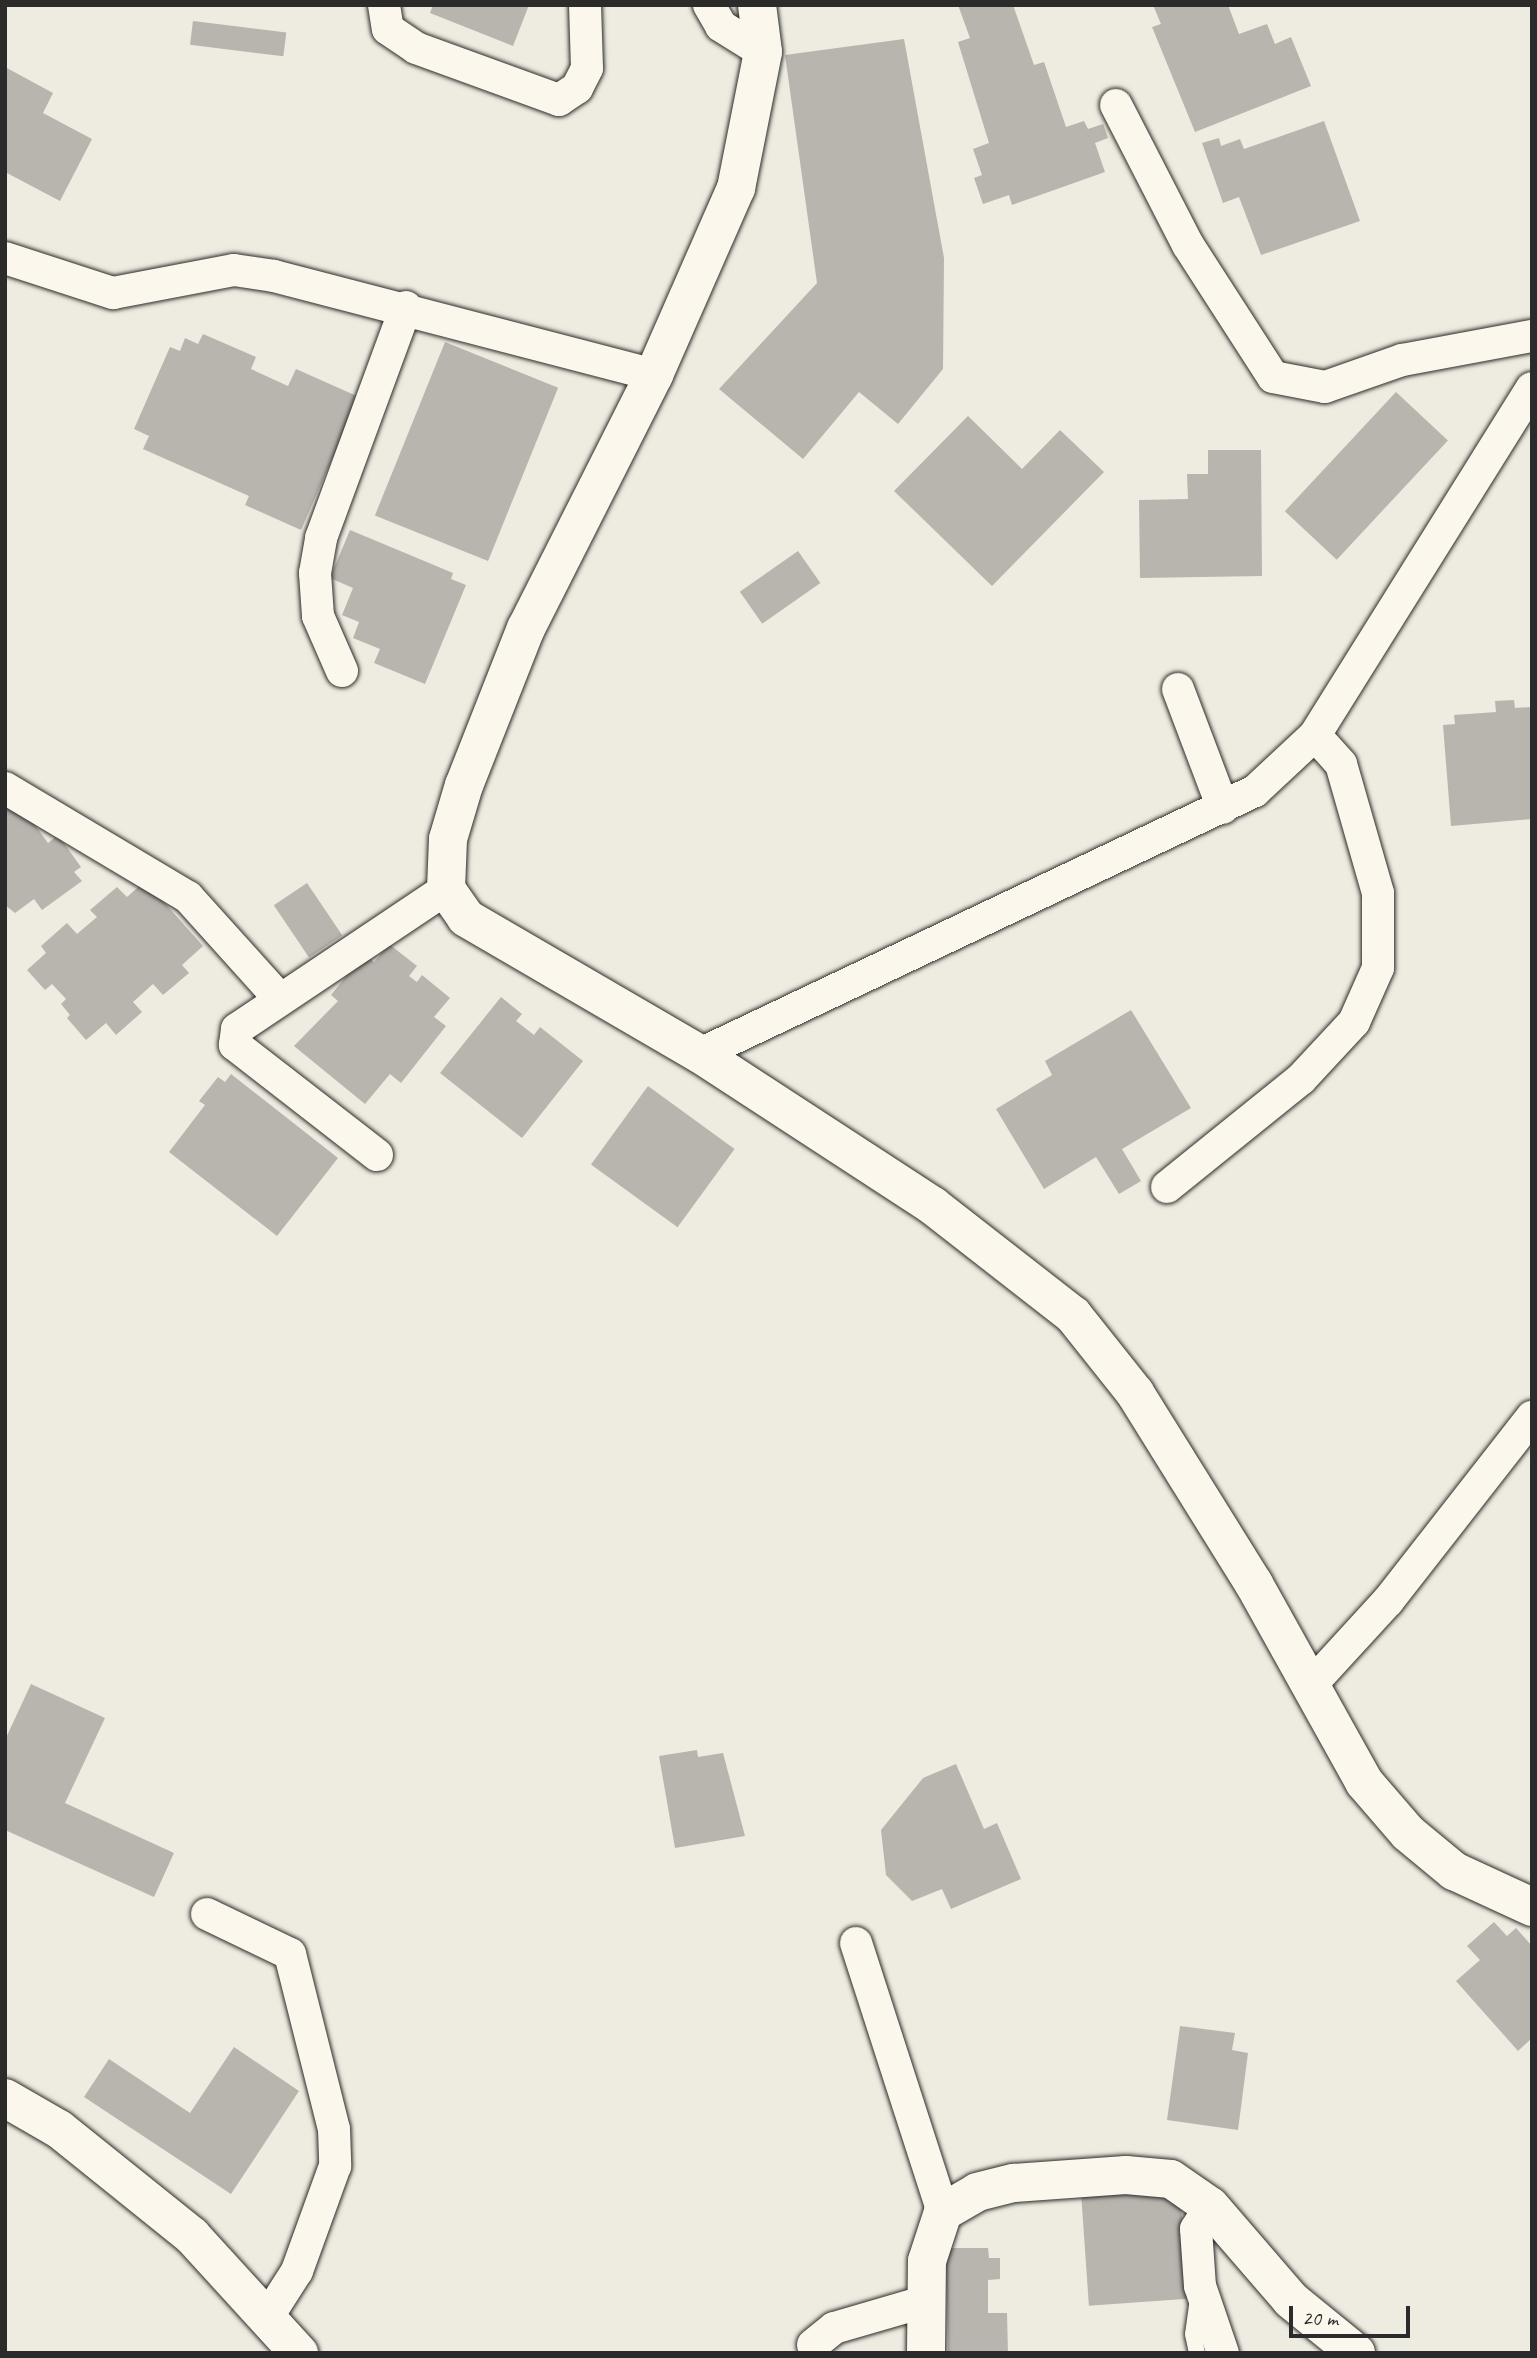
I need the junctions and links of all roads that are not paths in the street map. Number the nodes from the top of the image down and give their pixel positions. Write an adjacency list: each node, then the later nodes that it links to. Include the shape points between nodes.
1 (384, 5): 2 (street, via 388,29 416,48 559,100 577,88 587,68)
2 (585, 5)
3 (709, 5): 5 (street, via 721,26)
4 (757, 5): 5 (street)
5 (763, 52): 10 (street, via 736,188)
6 (1116, 105): 9 (street, via 1188,245 1273,377 1325,387 1402,360)
7 (5, 258): 8 (street, via 113,293 234,270)
8 (406, 307): 10 (street); 12 (street, via 321,538 315,573 318,616)
9 (1532, 336)
10 (654, 375): 17 (street, via 526,628 464,785 448,839)
11 (1532, 388): 14 (street)
12 (342, 671)
13 (1178, 689): 16 (street)
14 (1315, 735): 16 (street, via 1255,791); 21 (street, via 1341,764 1378,893 1378,968 1354,1022 1301,1079)
15 (5, 788): 18 (street, via 188,897)
16 (1223, 808): 19 (street)
17 (446, 889): 18 (street); 19 (street, via 466,918)
18 (279, 998): 20 (street, via 237,1030 234,1045)
19 (700, 1054): 23 (street, via 933,1206 1073,1315 1135,1393)
20 (377, 1156)
21 (1167, 1187)
22 (1532, 1417): 23 (street, via 1388,1601)
23 (1310, 1686): 24 (street, via 1364,1782 1408,1833 1454,1871)
24 (1532, 1907)
25 (207, 1914): 32 (street, via 290,1954 334,2129 335,2166 297,2271)
26 (856, 1943): 29 (street)
27 (5, 2098): 32 (street, via 59,2129 192,2236)
28 (1210, 2206): 29 (street, via 1171,2179 1126,2175 1014,2183 976,2192); 30 (street, via 1196,2229); 38 (street, via 1291,2300)
29 (943, 2212): 31 (street, via 927,2261)
30 (1200, 2286): 36 (lane, via 1193,2334); 37 (street)
31 (926, 2301): 33 (street, via 856,2320); 35 (street)
32 (267, 2318): 34 (street)
33 (813, 2344)
34 (299, 2353)
35 (926, 2353)
36 (1198, 2353)
37 (1223, 2353)
38 (1356, 2353)

